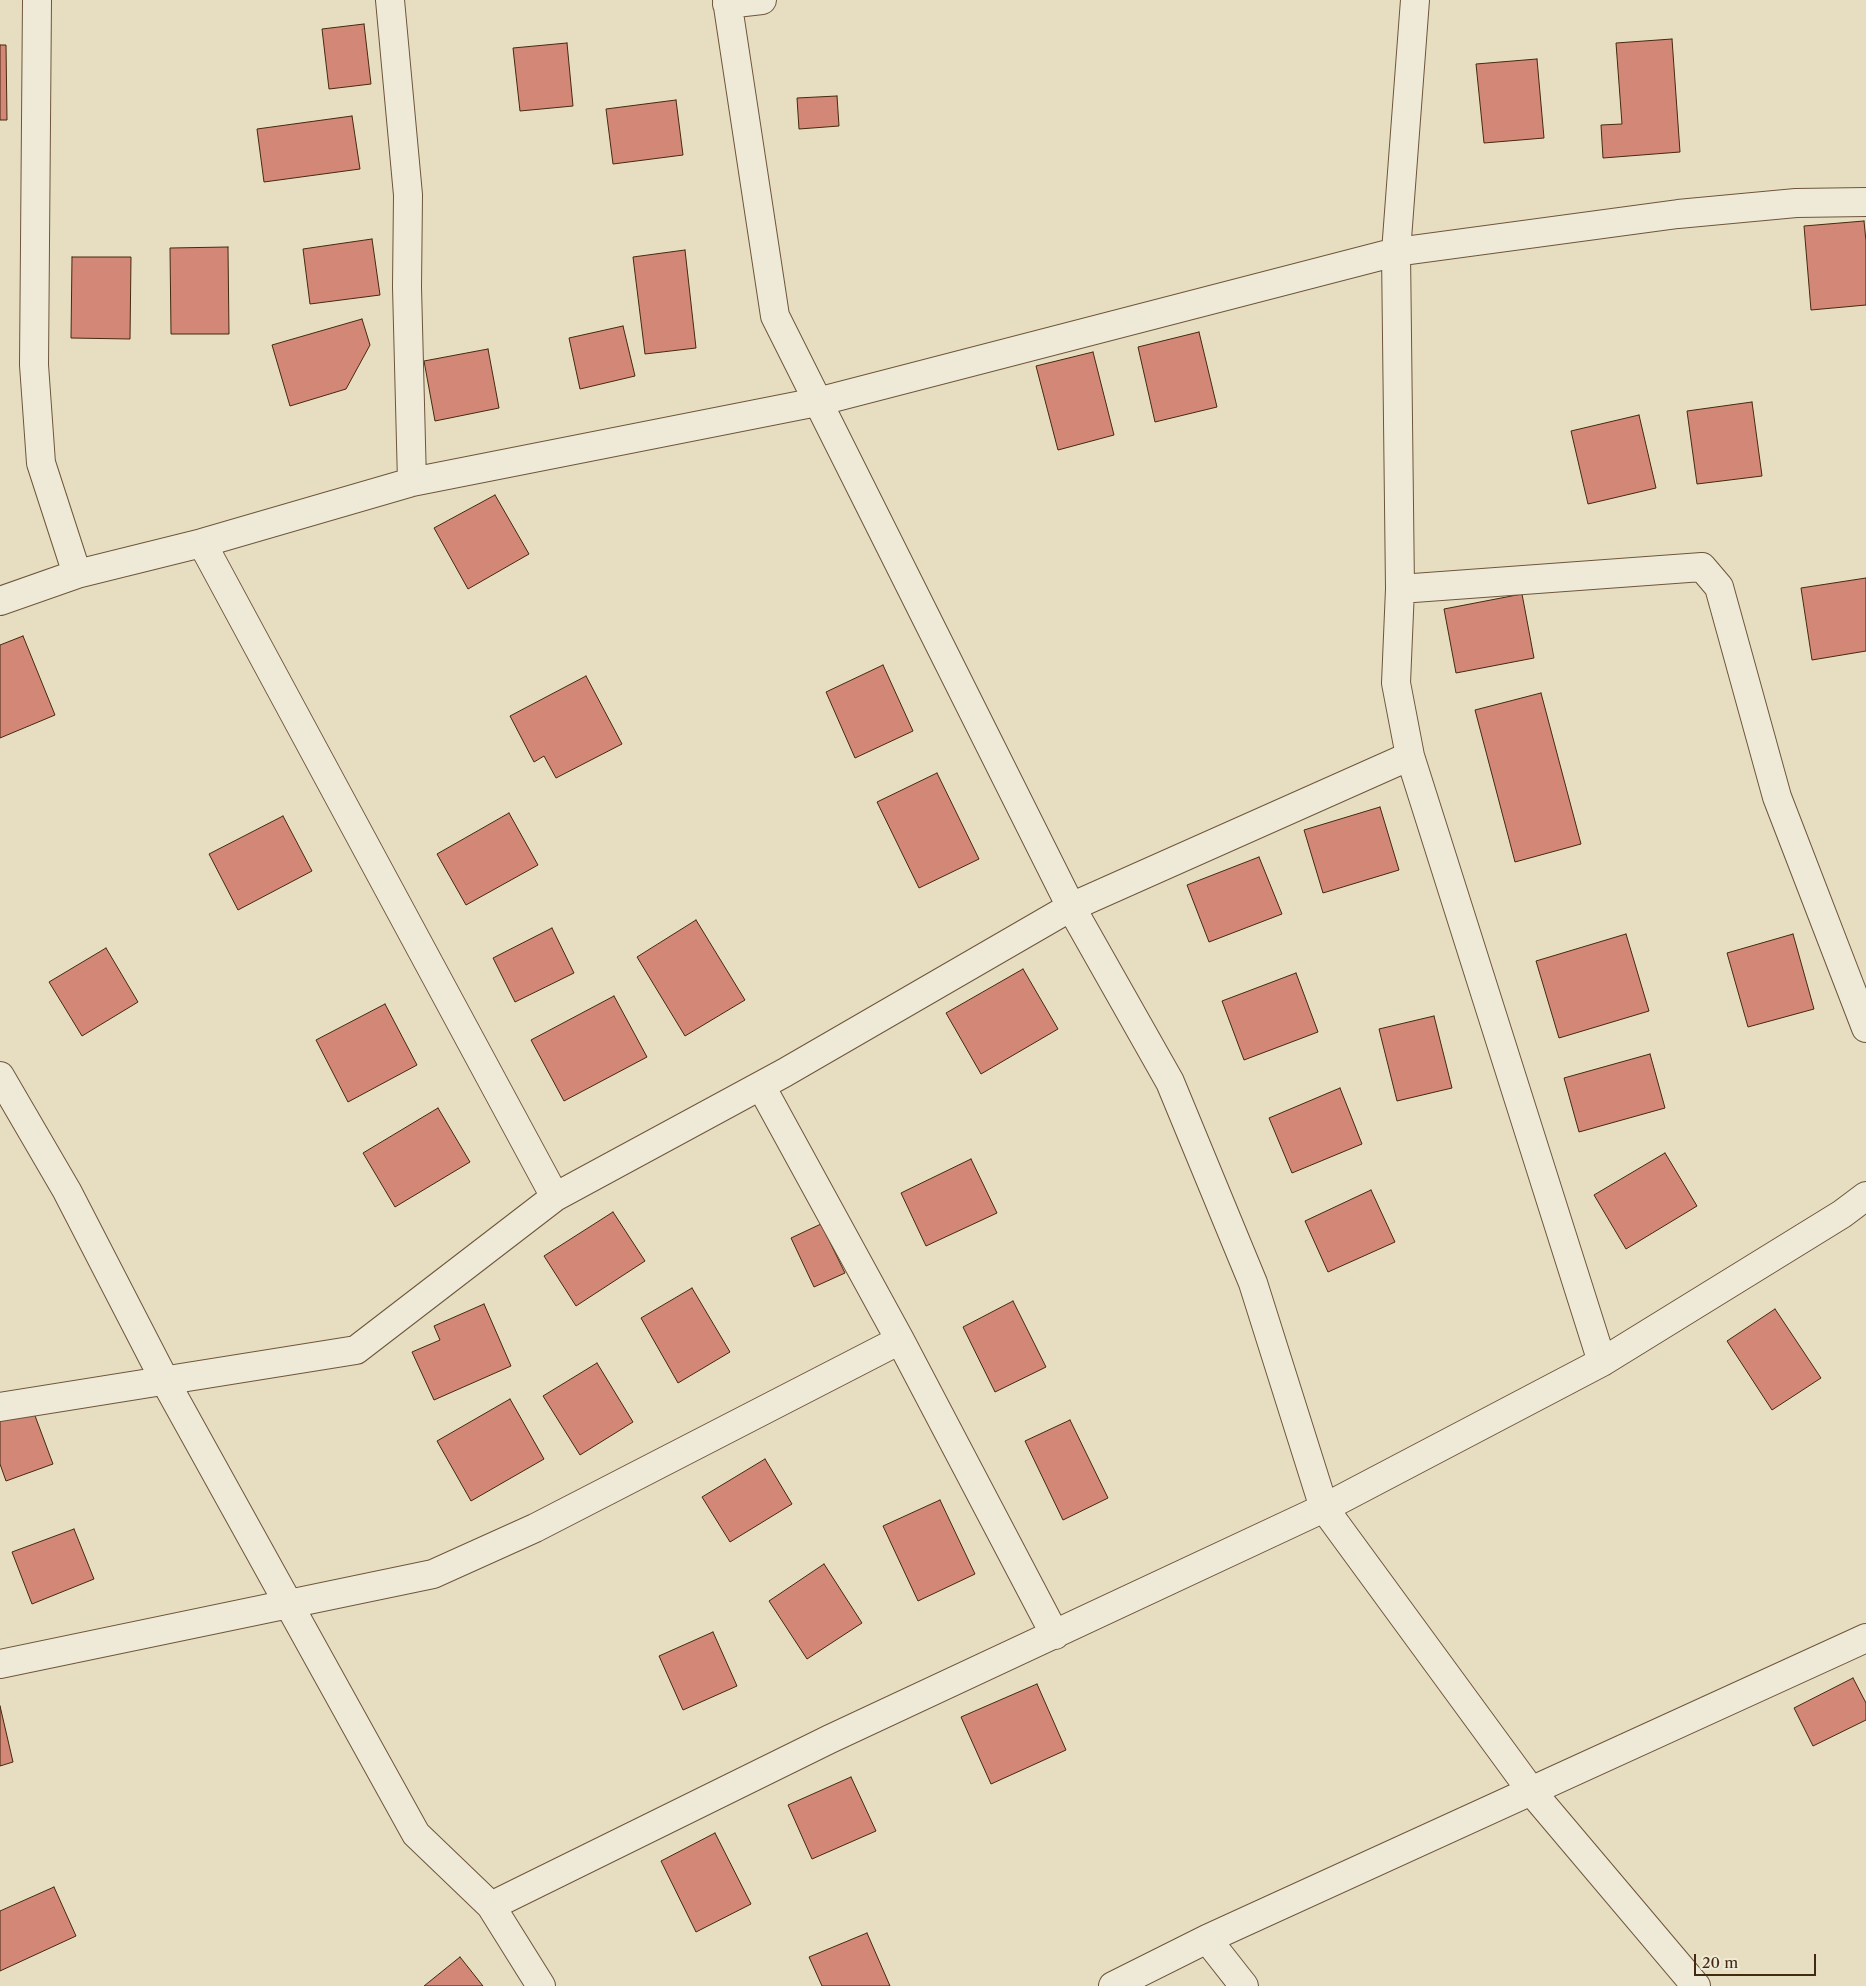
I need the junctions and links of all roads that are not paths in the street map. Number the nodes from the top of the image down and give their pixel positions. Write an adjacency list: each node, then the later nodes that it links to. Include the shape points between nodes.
1 (37, 0): 11 (street, via 35,375 41,462)
2 (390, 0): 9 (street, via 408,195)
3 (762, 0): 5 (street)
4 (1415, 0): 7 (street)
5 (727, 2): 8 (street, via 775,316)
6 (1866, 202): 7 (street, via 1796,203 1678,214)
7 (1396, 252): 8 (street); 12 (street)
8 (817, 402): 9 (street); 15 (street)
9 (412, 482): 10 (street)
10 (202, 542): 11 (street); 20 (street)
11 (76, 574): 13 (street)
12 (1400, 589): 14 (street, via 1396,683); 16 (street, via 1702,567 1720,588 1777,797)
13 (0, 601)
14 (1410, 756): 15 (street); 22 (street)
15 (1071, 907): 18 (street); 25 (street, via 1170,1082 1253,1283)
16 (1866, 1028)
17 (0, 1076): 23 (street, via 67,1191)
18 (761, 1086): 20 (street); 21 (street)
19 (1866, 1196): 22 (street)
20 (555, 1197): 23 (street, via 356,1350)
21 (900, 1340): 26 (street, via 535,1528 433,1574); 27 (street)
22 (1602, 1362): 25 (street)
23 (165, 1381): 24 (street); 26 (street)
24 (0, 1407)
25 (1324, 1508): 27 (street); 30 (street)
26 (289, 1604): 29 (street); 31 (street, via 416,1834)
27 (1055, 1635): 31 (street, via 830,1739)
28 (1866, 1638): 30 (street)
29 (0, 1664)
30 (1532, 1792): 32 (street); 36 (street)
31 (491, 1906): 33 (street)
32 (1207, 1939): 34 (street); 35 (street)
33 (541, 1986)
34 (1113, 1986)
35 (1244, 1986)
36 (1696, 1986)

